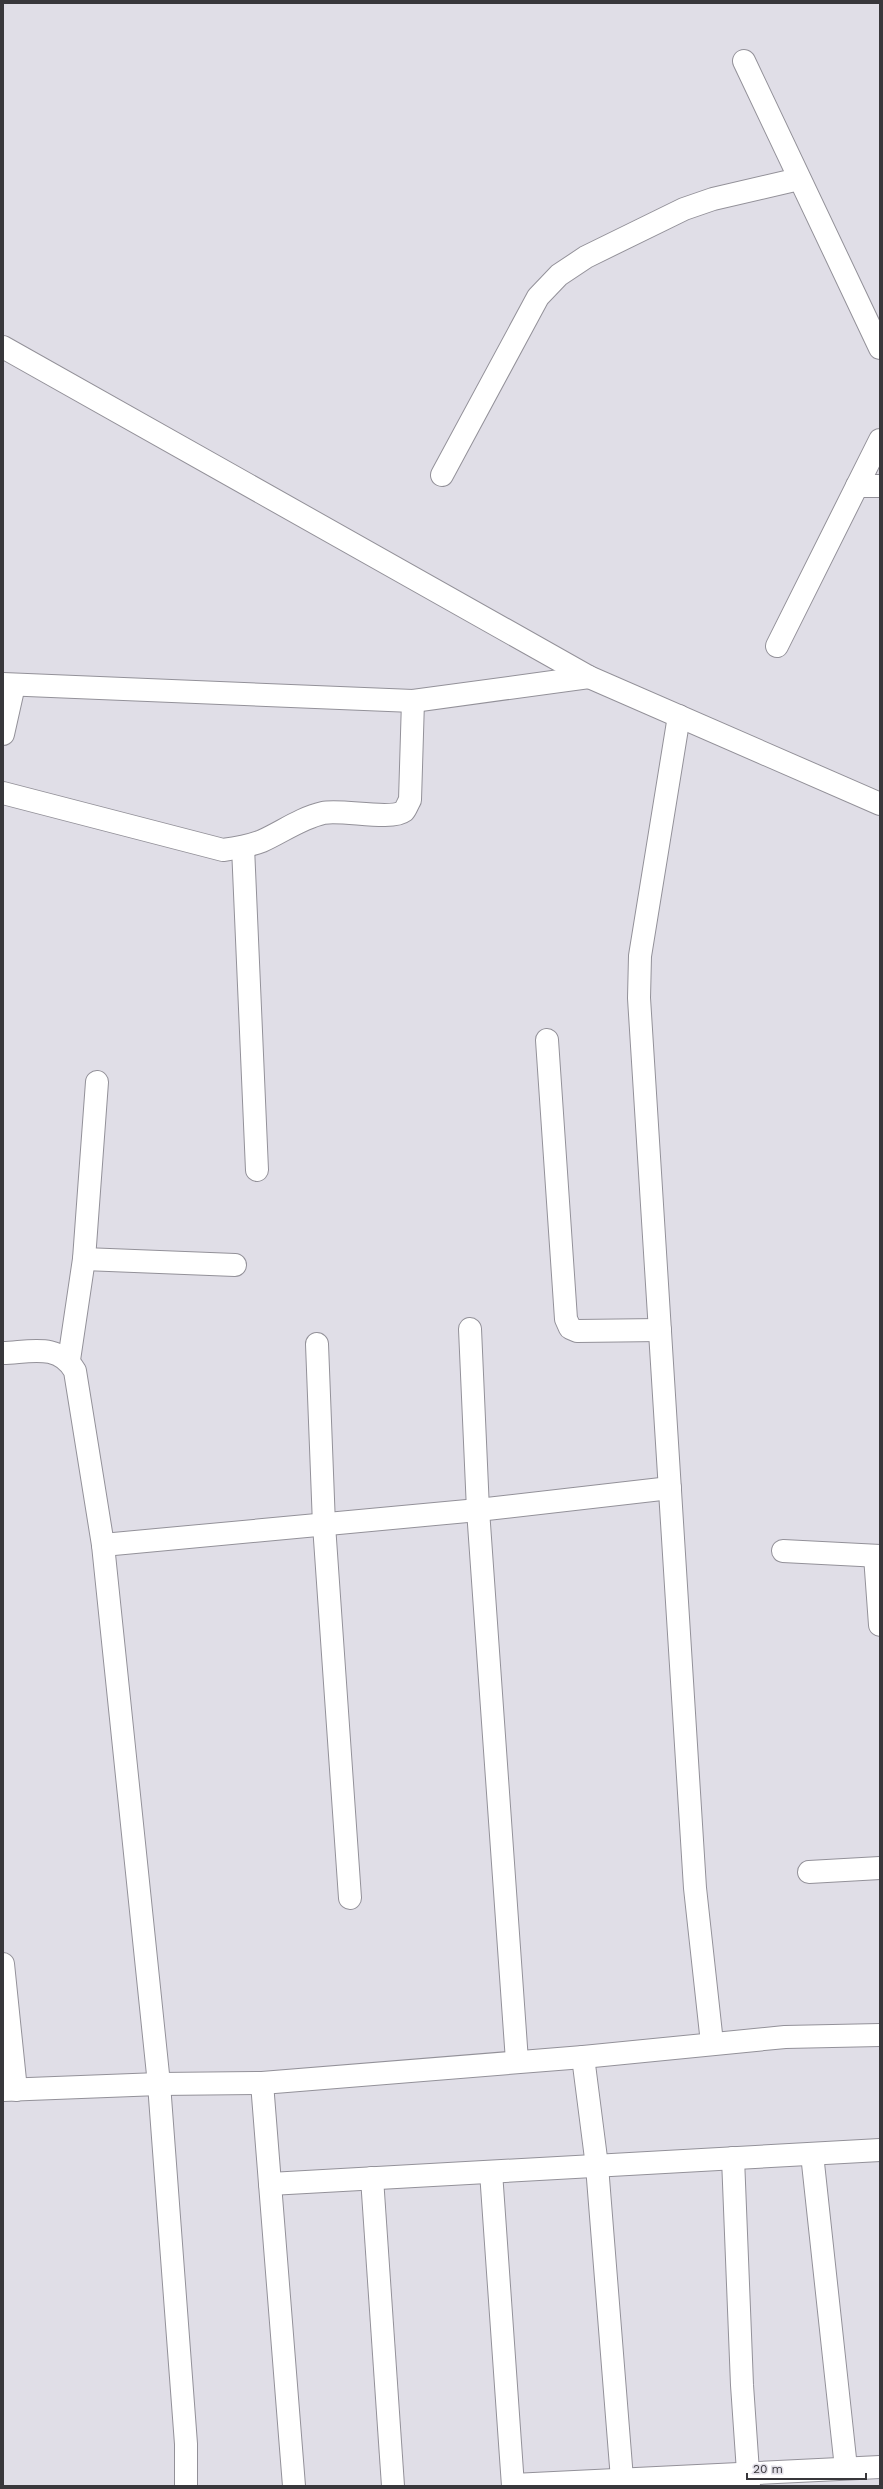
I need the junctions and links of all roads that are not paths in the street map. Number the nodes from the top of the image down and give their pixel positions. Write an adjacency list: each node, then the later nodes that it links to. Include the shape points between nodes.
1 (744, 61): 2 (street)
2 (799, 178): 4 (street); 6 (street, via 684,209 586,257 559,275 538,297)
3 (3, 347): 10 (street)
4 (880, 348)
5 (880, 440): 7 (street)
6 (442, 475)
7 (857, 486): 8 (street); 9 (street)
8 (880, 486)
9 (777, 646)
10 (589, 676): 12 (street); 13 (street)
11 (8, 685): 12 (street); 14 (street)
12 (413, 701): 17 (street, via 410,800 404,810 395,815 323,813)
13 (679, 716): 16 (street); 24 (street, via 640,956 639,998)
14 (3, 734)
15 (3, 793): 17 (street, via 223,850)
16 (880, 804)
17 (243, 847): 20 (street)
18 (547, 1040): 24 (street, via 566,1319 570,1328 576,1330)
19 (97, 1082): 21 (street)
20 (257, 1170)
21 (84, 1259): 22 (street); 27 (street)
22 (235, 1265)
23 (470, 1329): 29 (street)
24 (660, 1330): 28 (street)
25 (317, 1344): 30 (street)
26 (3, 1353): 27 (street, via 47,1351)
27 (69, 1360): 31 (street, via 75,1371)
28 (670, 1488): 29 (street); 40 (street, via 695,1888)
29 (478, 1510): 30 (street); 42 (street)
30 (324, 1525): 31 (street); 37 (street)
31 (103, 1545): 44 (street)
32 (783, 1551): 33 (street)
33 (878, 1556): 34 (street)
34 (880, 1625)
35 (880, 1868): 36 (street)
36 (809, 1872)
37 (350, 1898)
38 (3, 1964): 45 (street)
39 (880, 2035): 40 (street, via 785,2036)
40 (712, 2043): 41 (street)
41 (583, 2057): 42 (street); 49 (street)
42 (517, 2061): 43 (street)
43 (262, 2083): 44 (street); 52 (street)
44 (159, 2084): 45 (street); 56 (street, via 186,2444)
45 (9, 2090)
46 (880, 2150): 47 (street)
47 (812, 2154): 48 (street); 53 (street)
48 (733, 2158): 49 (street); 54 (street)
49 (597, 2166): 50 (street); 55 (street)
50 (491, 2172): 51 (street); 59 (street)
51 (372, 2178): 52 (street); 58 (street)
52 (270, 2184): 57 (street)
53 (863, 2472): 54 (street)
54 (748, 2480): 55 (street)
55 (630, 2481): 59 (street)
56 (186, 2486)
57 (294, 2486)
58 (393, 2486)
59 (513, 2486)

